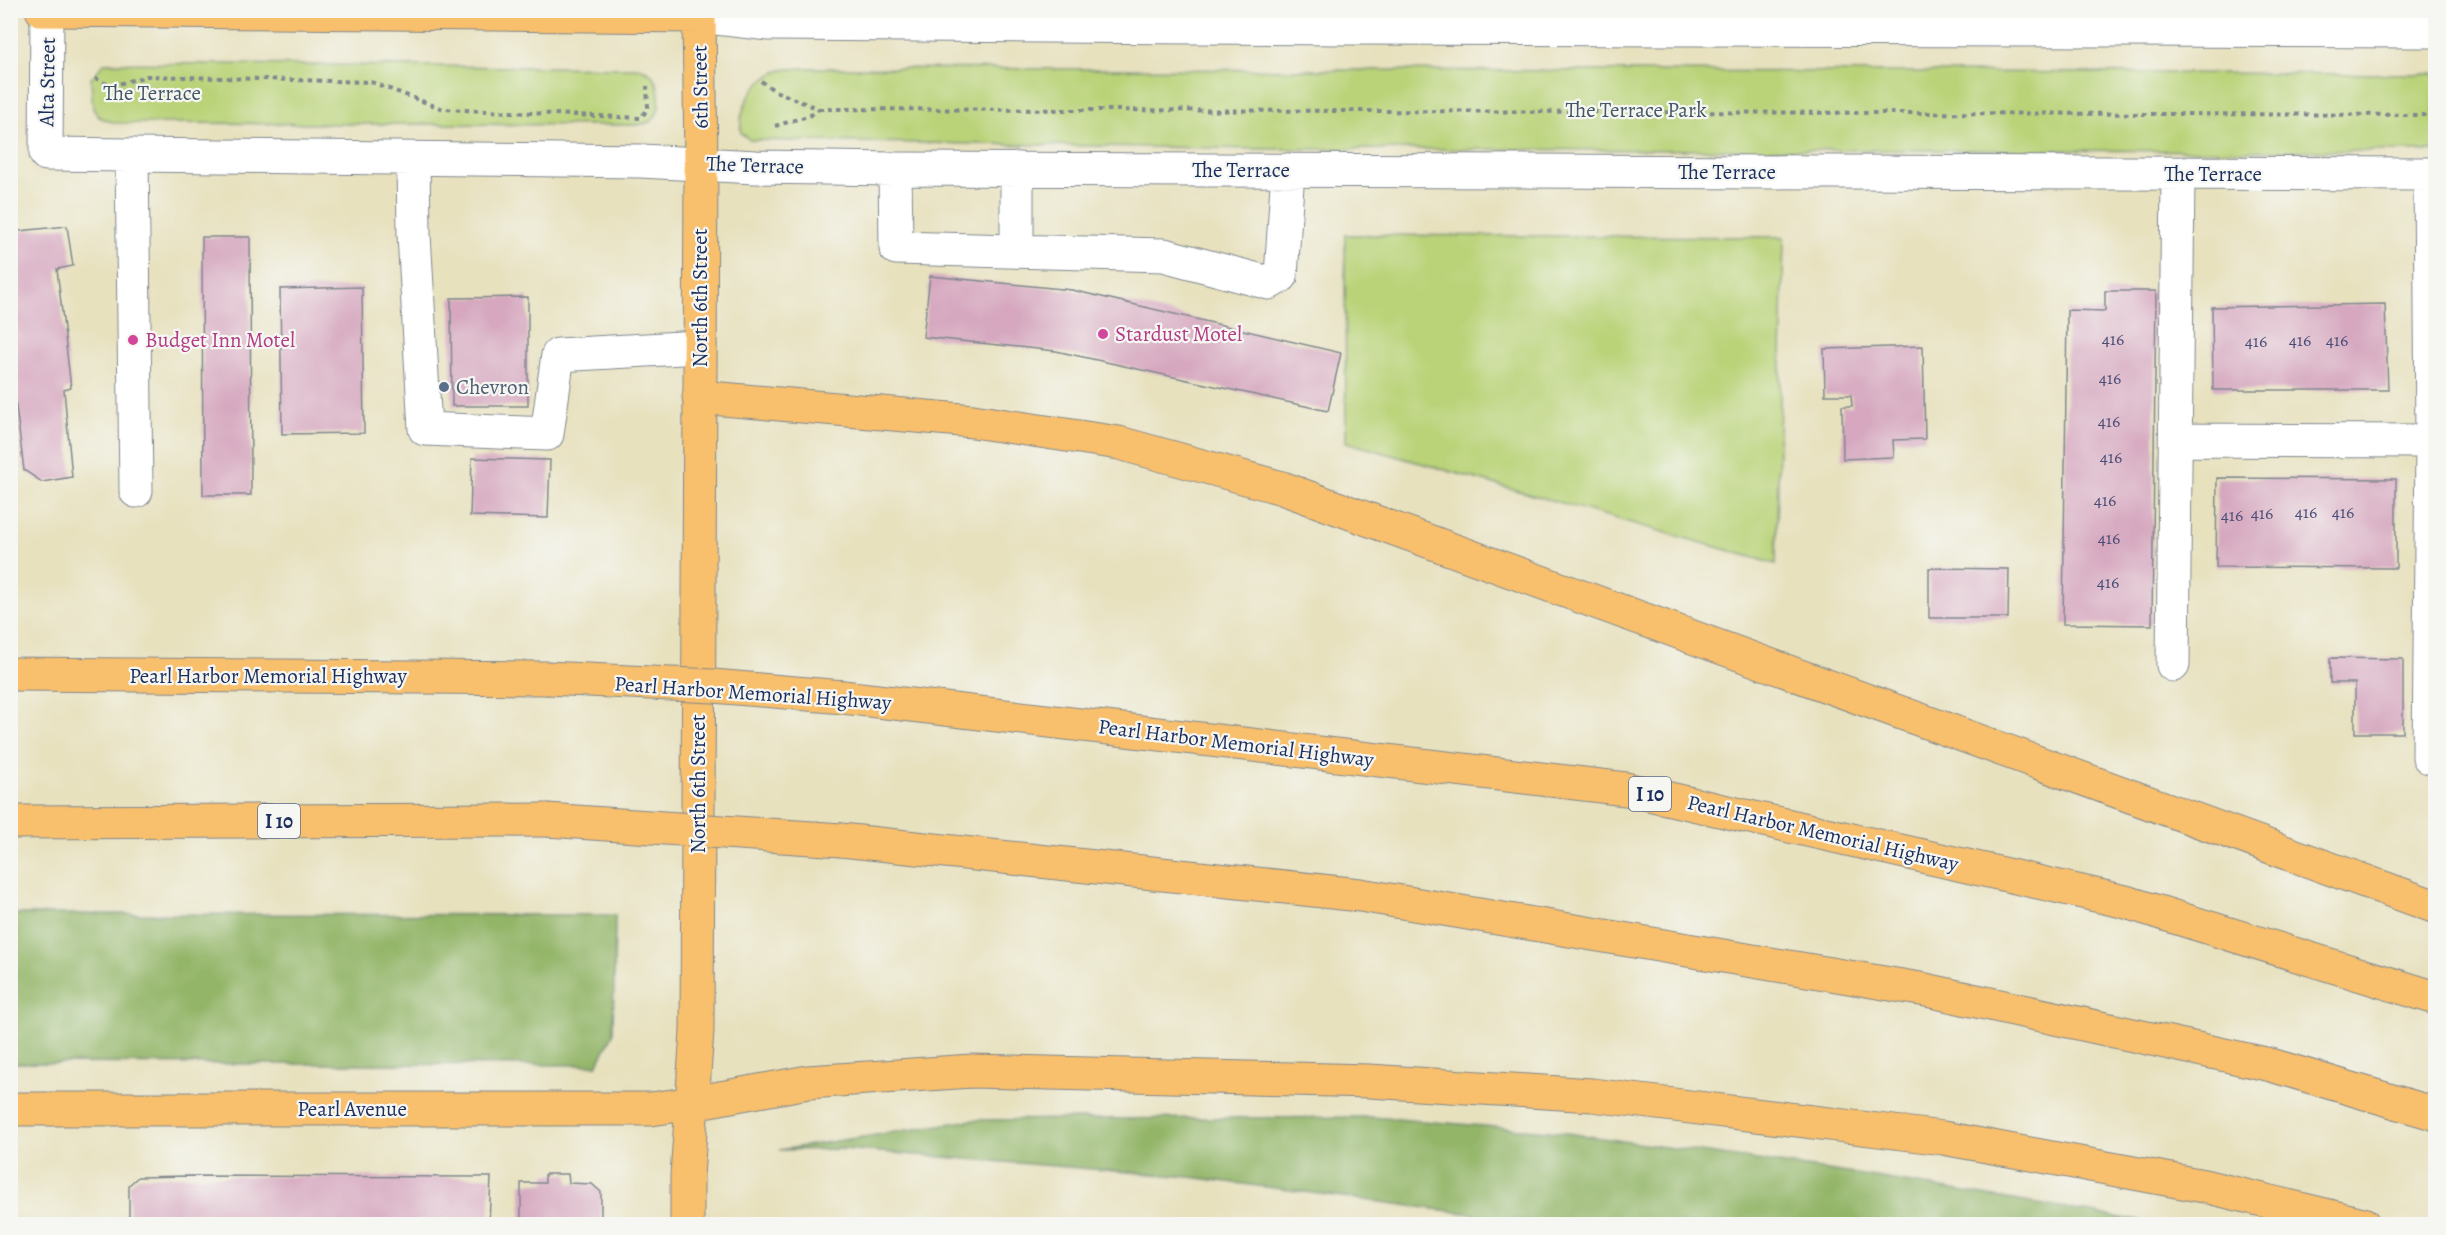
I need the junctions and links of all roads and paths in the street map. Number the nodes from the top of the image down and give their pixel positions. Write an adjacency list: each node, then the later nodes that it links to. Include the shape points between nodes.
1 (42, 10): 2 (main road)
2 (48, 11): 3 (main road); 16 (street, Alta Street)
3 (303, 12): 4 (main road)
4 (699, 13): 5 (street, via 768,24); 19 (main road, 6th Street)
5 (1028, 19): 6 (street)
6 (1352, 19): 7 (street)
7 (1673, 19): 8 (street)
8 (2011, 20): 9 (street)
9 (2436, 31)
10 (95, 78): 12 (path, via 111,86 147,76 371,82 443,109 641,118 648,108)
11 (761, 81): 13 (path, via 774,91)
12 (646, 86)
13 (819, 109): 14 (path); 15 (path)
14 (2436, 115)
15 (771, 127)
16 (46, 154): 17 (street, The Terrace)
17 (132, 155): 18 (street, The Terrace); 30 (street)
18 (413, 159): 19 (street, The Terrace); 26 (street, via 425,429 547,434 558,355)
19 (701, 163): 20 (street, The Terrace); 26 (main road, North 6th Street)
20 (895, 169): 21 (street, The Terrace); 25 (street, via 897,248)
21 (1017, 170): 22 (street, The Terrace); 25 (street)
22 (1288, 170): 23 (street, The Terrace); 25 (street, via 1281,276 1269,283 1164,255)
23 (2178, 174): 24 (street, The Terrace); 28 (street)
24 (2433, 174): 29 (street)
25 (1017, 251)
26 (699, 347): 27 (main road, North 6th Street)
27 (699, 397): 35 (main road, via 973,421 1108,441 1282,488); 37 (main road, North 6th Street, via 697,1031)
28 (2176, 440): 29 (street); 31 (street)
29 (2432, 441): 33 (street)
30 (136, 491)
31 (2173, 665)
32 (10, 674): 36 (main road, Pearl Harbor Memorial Highway / I 10, bridge, via 546,678 713,686 843,697 1626,789 2126,902)
33 (2429, 757)
34 (10, 822): 39 (main road, I 10, bridge, via 547,820 841,840 1360,895 1926,990 2271,1065)
35 (2436, 907)
36 (2436, 998)
37 (693, 1103): 38 (main road, Pearl Avenue, via 651,1109); 40 (main road, North 6th Street); 41 (main road, Pearl Avenue, via 808,1082 972,1071 1369,1081 1592,1095 1943,1138 2204,1186)
38 (10, 1109)
39 (2436, 1114)
40 (687, 1224)
41 (2363, 1224)

